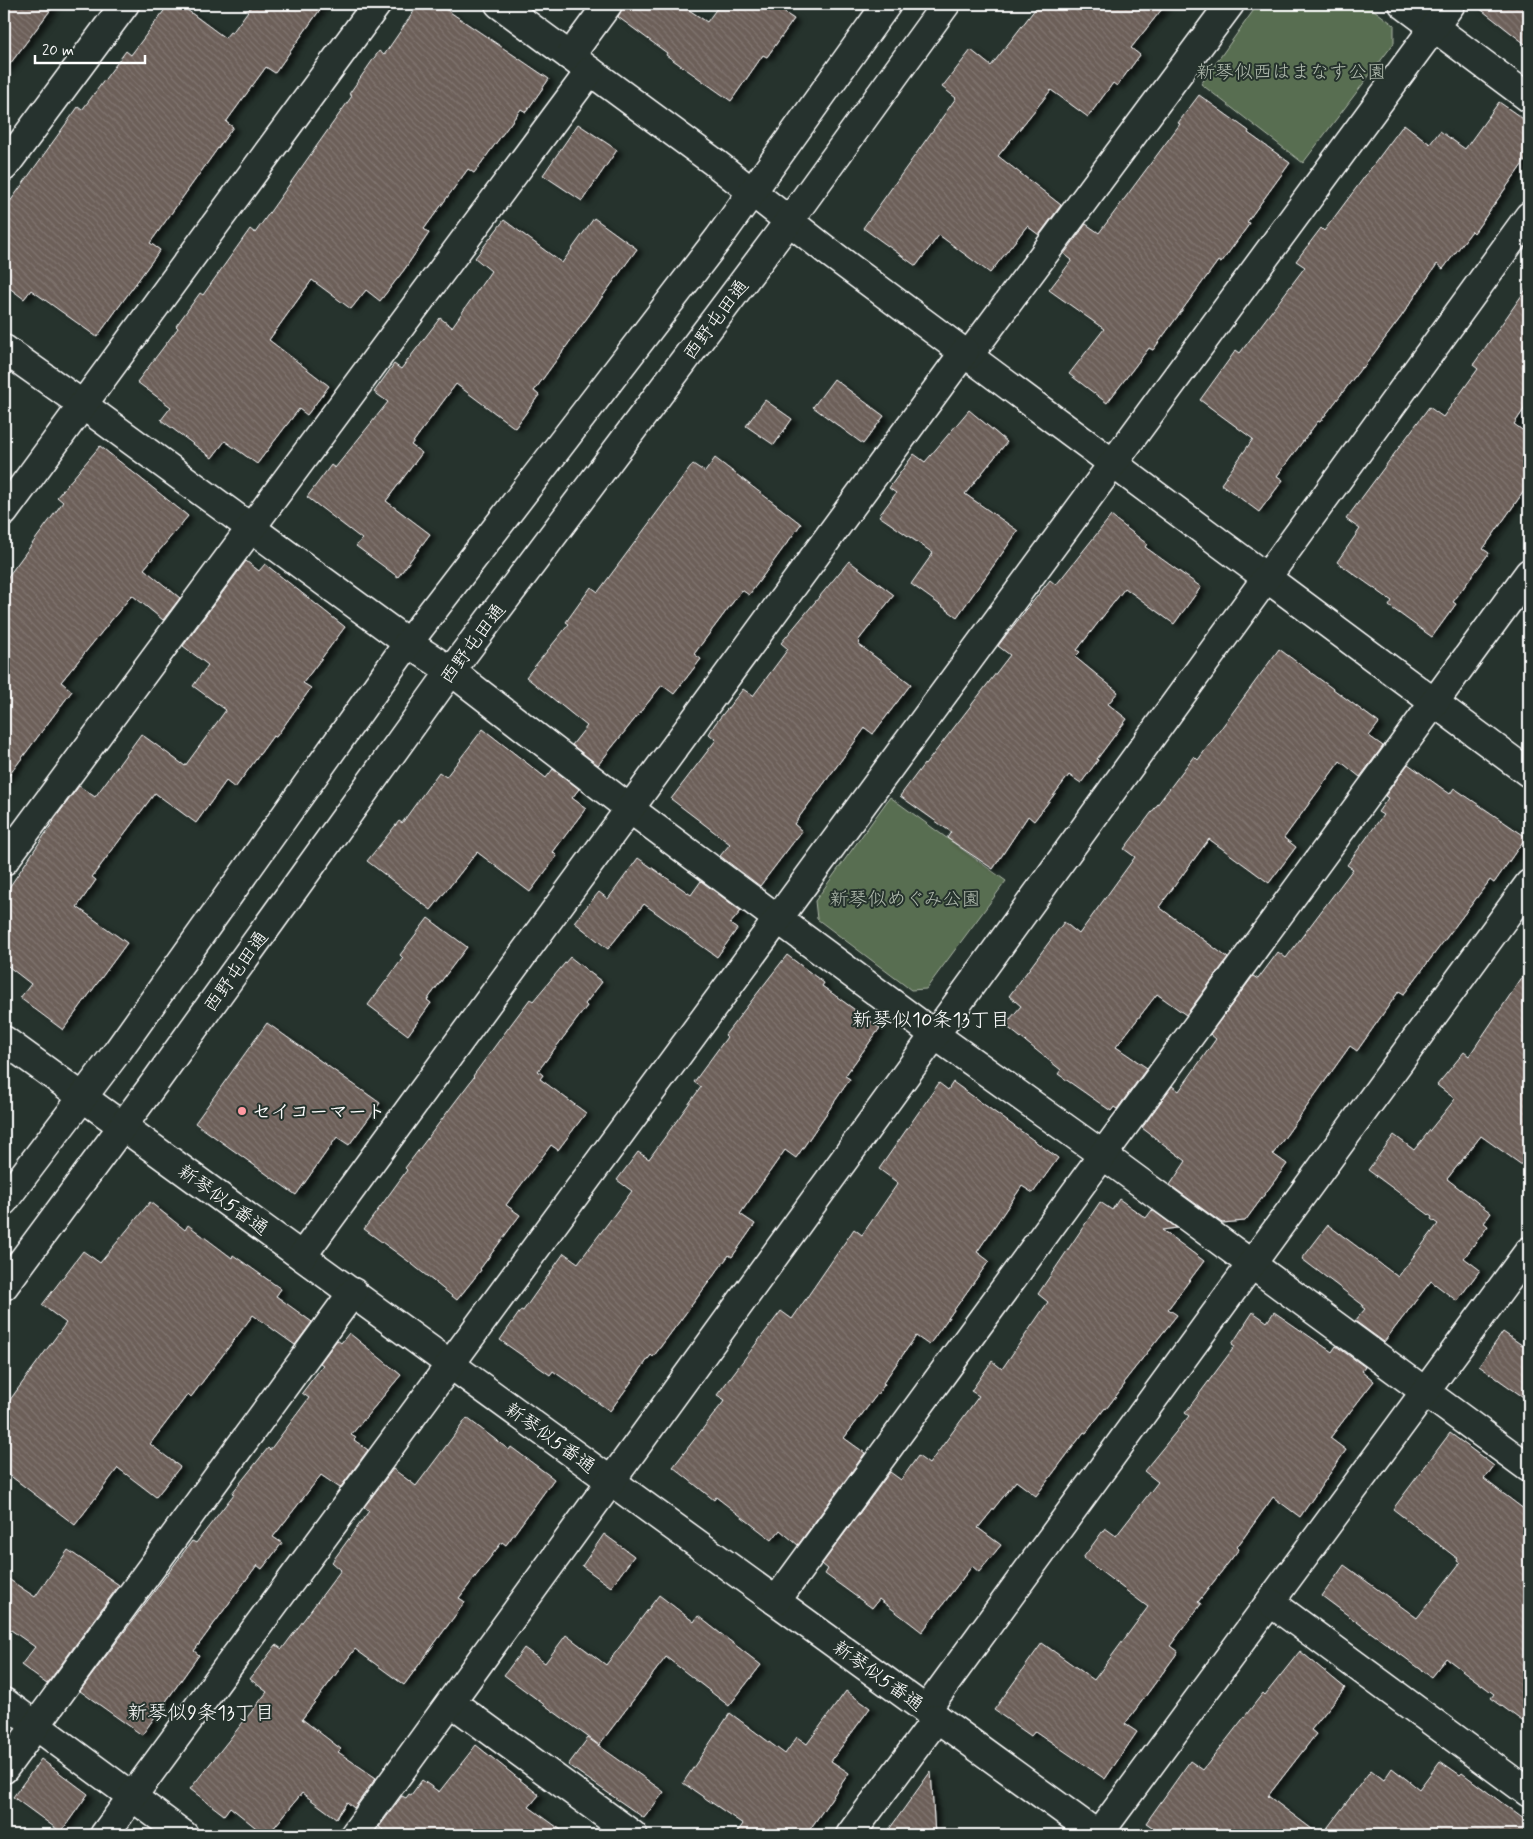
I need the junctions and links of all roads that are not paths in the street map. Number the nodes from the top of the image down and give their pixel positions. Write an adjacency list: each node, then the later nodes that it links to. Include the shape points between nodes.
1 (125, 4): 13 (street)
2 (377, 4): 19 (street)
3 (500, 4): 11 (street)
4 (608, 4): 11 (street)
5 (887, 4): 14 (street)
6 (946, 4): 16 (street, 西野屯田通)
7 (1230, 4): 18 (street)
8 (1403, 4): 10 (street)
9 (1451, 4): 10 (street)
10 (1433, 27): 12 (street); 20 (street)
11 (580, 64): 14 (street); 22 (street)
12 (1529, 98)
13 (4, 167)
14 (752, 192): 16 (street); 25 (street)
15 (1529, 216): 24 (street)
16 (789, 221): 18 (street); 26 (street, 西野屯田通)
17 (4, 349): 19 (street)
18 (967, 353): 20 (street); 29 (street)
19 (83, 405): 21 (street); 22 (street)
20 (1114, 463): 24 (street); 32 (street)
21 (4, 512)
22 (250, 528): 25 (street); 30 (street)
23 (1529, 573): 27 (street)
24 (1268, 578): 27 (street); 33 (street)
25 (408, 643): 26 (street); 35 (street)
26 (451, 671): 29 (street); 36 (street, 西野屯田通)
27 (1436, 703): 28 (street); 37 (street)
28 (1529, 773)
29 (630, 809): 32 (street); 40 (street)
30 (4, 860)
31 (1529, 884): 41 (street)
32 (778, 919): 33 (street); 44 (street)
33 (935, 1035): 37 (street); 47 (street)
34 (4, 1040): 35 (street, 新琴似5番通)
35 (83, 1096): 36 (street, 新琴似5番通); 38 (street)
36 (122, 1125): 40 (street, 新琴似5番通); 42 (street, 西野屯田通)
37 (1104, 1155): 41 (street); 48 (street)
38 (4, 1201)
39 (1529, 1251): 45 (street)
40 (302, 1256): 43 (street, 新琴似5番通)
41 (1252, 1265): 45 (street); 52 (street)
42 (4, 1286)
43 (353, 1292): 44 (street, 新琴似5番通); 53 (street)
44 (450, 1364): 47 (street, 新琴似5番通); 56 (street)
45 (1425, 1392): 46 (street); 49 (street)
46 (1529, 1468)
47 (610, 1480): 48 (street, 新琴似5番通); 51 (street)
48 (776, 1601): 52 (street, 新琴似5番通)
49 (1270, 1602): 55 (street); 62 (street)
50 (4, 1702): 53 (street)
51 (452, 1702): 59 (street); 60 (street)
52 (931, 1714): 61 (street); 62 (street, 新琴似5番通)
53 (36, 1726): 54 (street); 56 (street)
54 (4, 1769)
55 (1529, 1793)
56 (132, 1797): 57 (street); 58 (street)
57 (104, 1835)
58 (184, 1835)
59 (354, 1835)
60 (633, 1835)
61 (850, 1835)
62 (1098, 1835)

